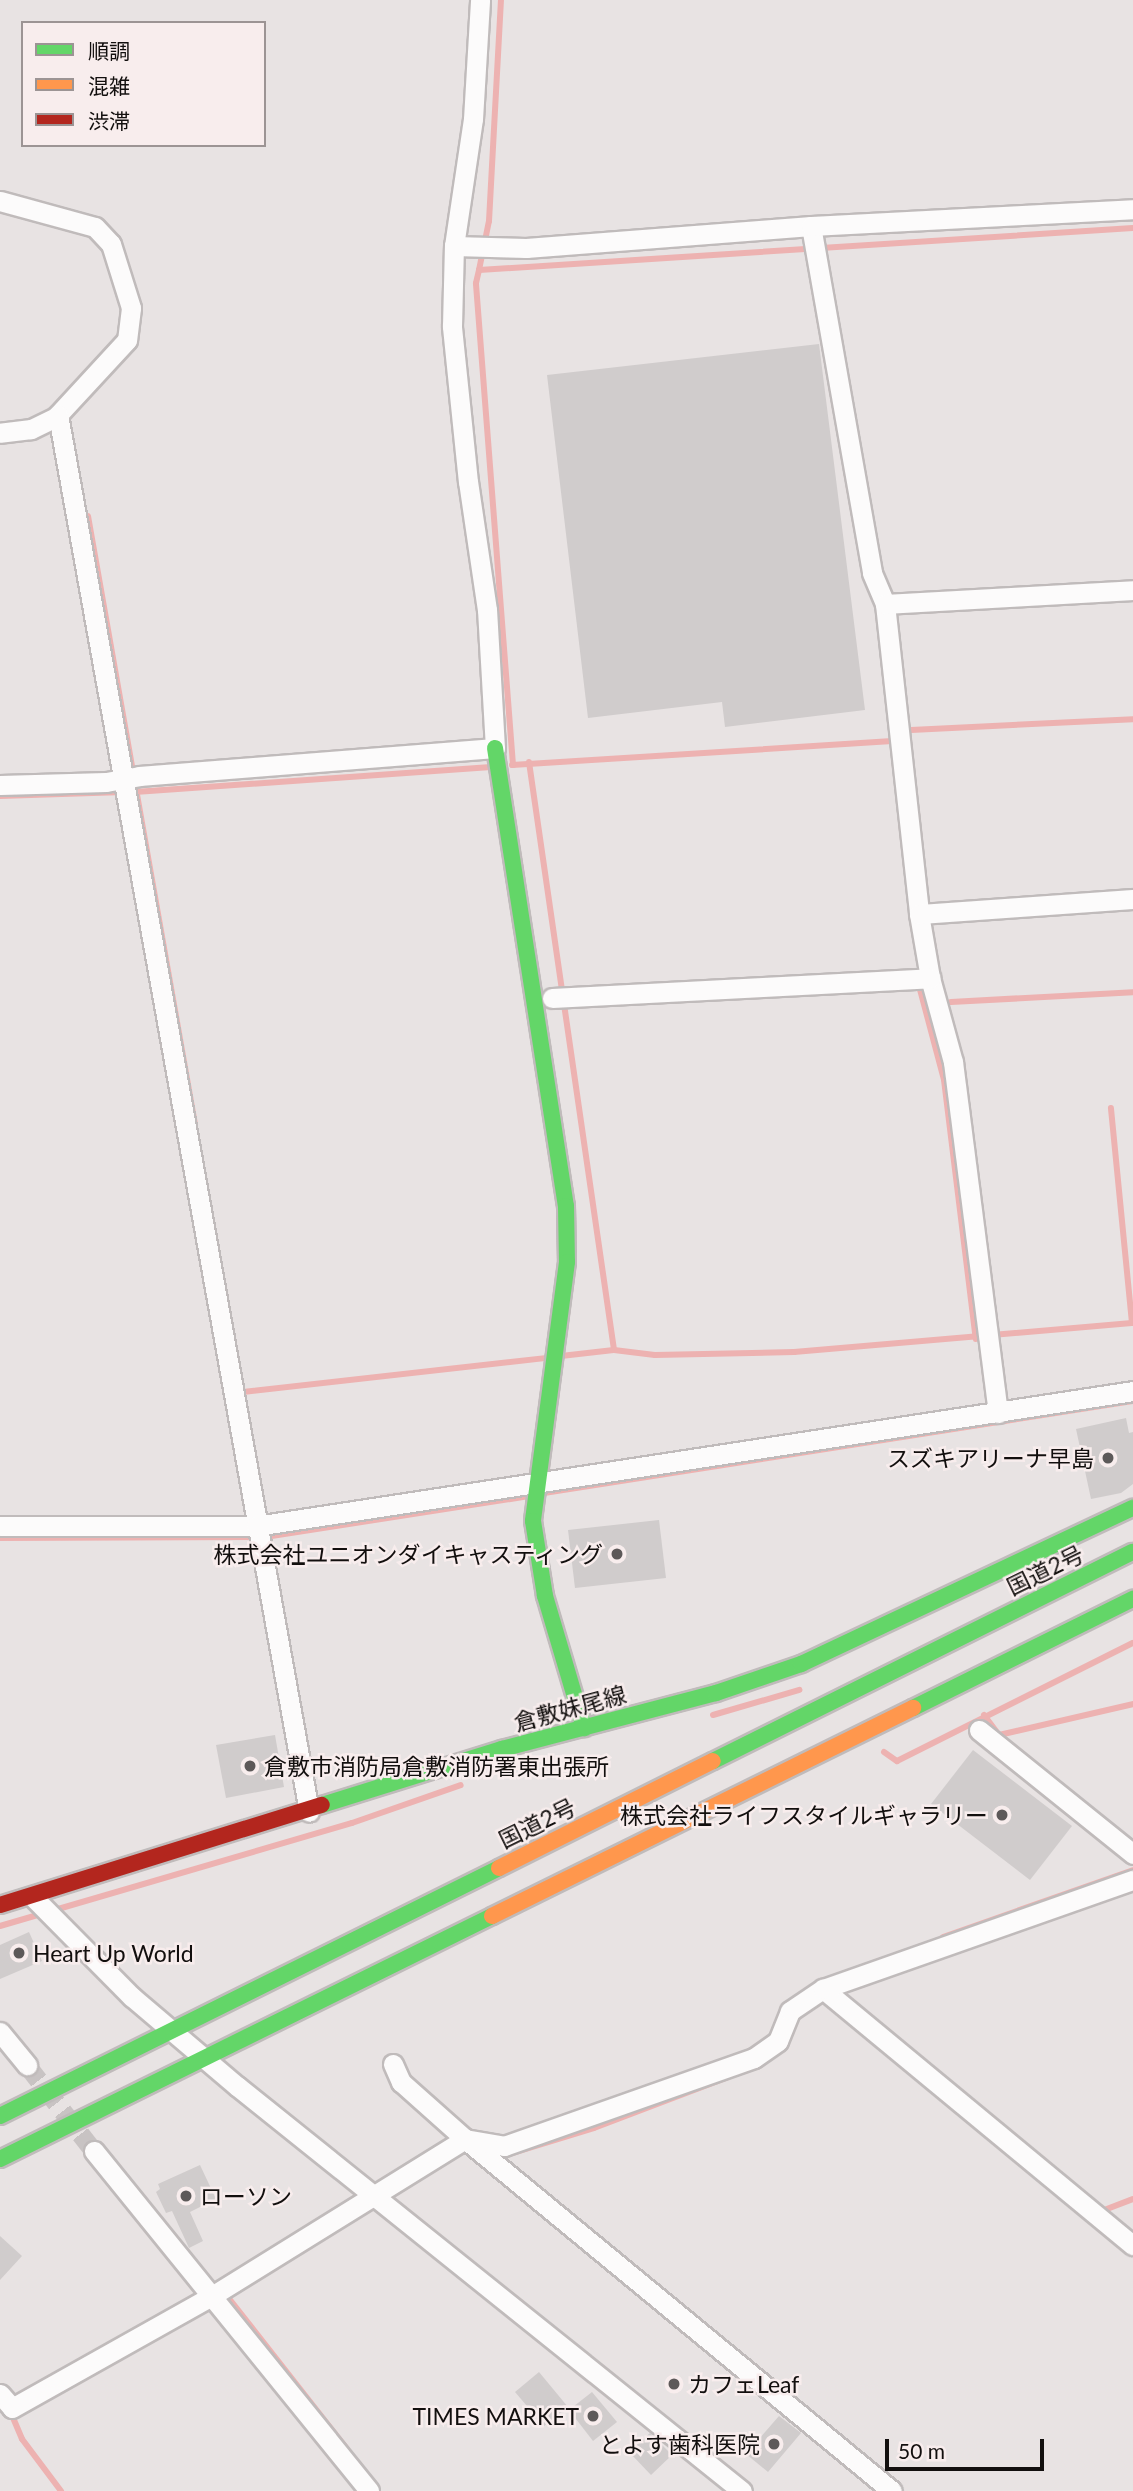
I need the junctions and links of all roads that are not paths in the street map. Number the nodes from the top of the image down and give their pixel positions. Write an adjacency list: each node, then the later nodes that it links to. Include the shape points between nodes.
1 (480, 0): 5 (street, via 473,119)
2 (0, 201): 6 (street, via 95,227 111,244 131,308 127,340)
3 (1133, 209): 4 (street)
4 (813, 238): 5 (street); 9 (street, via 872,573)
5 (454, 246): 10 (street, via 452,326 467,482 487,610)
6 (58, 415): 7 (street, via 31,429); 11 (street)
7 (0, 433)
8 (1133, 590): 9 (street)
9 (885, 604): 14 (street)
10 (495, 748): 11 (street); 19 (main road, via 566,1206 566,1262)
11 (130, 783): 12 (street); 22 (street)
12 (0, 785)
13 (1133, 900): 14 (street)
14 (919, 914): 15 (street)
15 (922, 979): 16 (street); 18 (street, via 953,1062)
16 (558, 998)
17 (1133, 1391): 18 (street)
18 (998, 1413): 19 (street)
19 (537, 1485): 22 (street); 25 (main road, via 533,1521 545,1595)
20 (1133, 1508): 25 (main road, 倉敷妹尾線, via 801,1664 716,1693)
21 (0, 1526): 22 (street)
22 (257, 1533): 27 (street)
23 (1133, 1552): 33 (main road, 国道2号)
24 (1133, 1599): 35 (main road)
25 (584, 1728): 27 (main road, 倉敷妹尾線)
26 (979, 1730): 28 (street)
27 (309, 1812): 30 (main road, 倉敷妹尾線)
28 (1133, 1854)
29 (1133, 1880): 32 (street)
30 (37, 1900): 31 (main road, 倉敷妹尾線); 33 (street, via 132,1997)
31 (0, 1905)
32 (821, 1990): 39 (street, via 790,2011 778,2041 754,2058 504,2146); 43 (street)
33 (172, 2030): 35 (street); 38 (main road, 国道2号)
34 (0, 2032): 37 (street)
35 (204, 2058): 41 (main road); 42 (street)
36 (393, 2064): 39 (street, via 401,2082)
37 (27, 2066)
38 (0, 2116)
39 (465, 2139): 42 (street); 46 (street)
40 (94, 2151): 44 (street)
41 (0, 2159)
42 (372, 2194): 44 (street); 48 (street)
43 (1133, 2245)
44 (218, 2299): 45 (street, via 12,2407); 47 (street)
45 (0, 2394)
46 (889, 2490)
47 (369, 2491)
48 (742, 2491)

